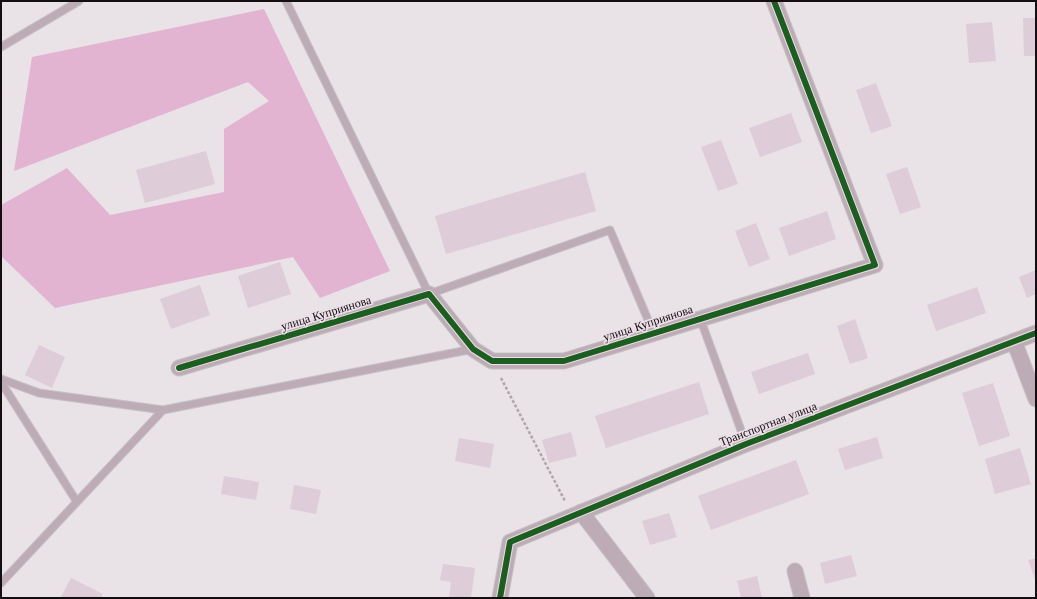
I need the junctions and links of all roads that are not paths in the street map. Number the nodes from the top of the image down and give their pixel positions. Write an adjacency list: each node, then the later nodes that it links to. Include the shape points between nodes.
1 (79, 1): 4 (lane)
2 (286, 1): 5 (lane)
3 (774, 1): 6 (street, улица Куприянова, via 875,265)
4 (1, 47)
5 (429, 294): 8 (lane, via 610,230); 10 (street); 11 (street, улица Куприянова)
6 (700, 317): 8 (street, улица Куприянова); 16 (lane)
7 (1036, 333): 9 (street, Транспортная улица)
8 (654, 334): 10 (street, улица Куприянова, via 564,360 492,361)
9 (1014, 341): 14 (street); 16 (street, Транспортная улица)
10 (473, 349): 15 (lane)
11 (179, 368)
12 (1, 379): 15 (lane, via 39,393)
13 (1, 382): 17 (lane)
14 (1036, 400)
15 (163, 410): 17 (lane)
16 (746, 444): 18 (street, Транспортная улица)
17 (77, 502): 20 (lane)
18 (577, 514): 21 (street, Транспортная улица, via 510,542); 22 (street)
19 (796, 571): 23 (street)
20 (1, 583)
21 (500, 598)
22 (647, 598)
23 (802, 598)

